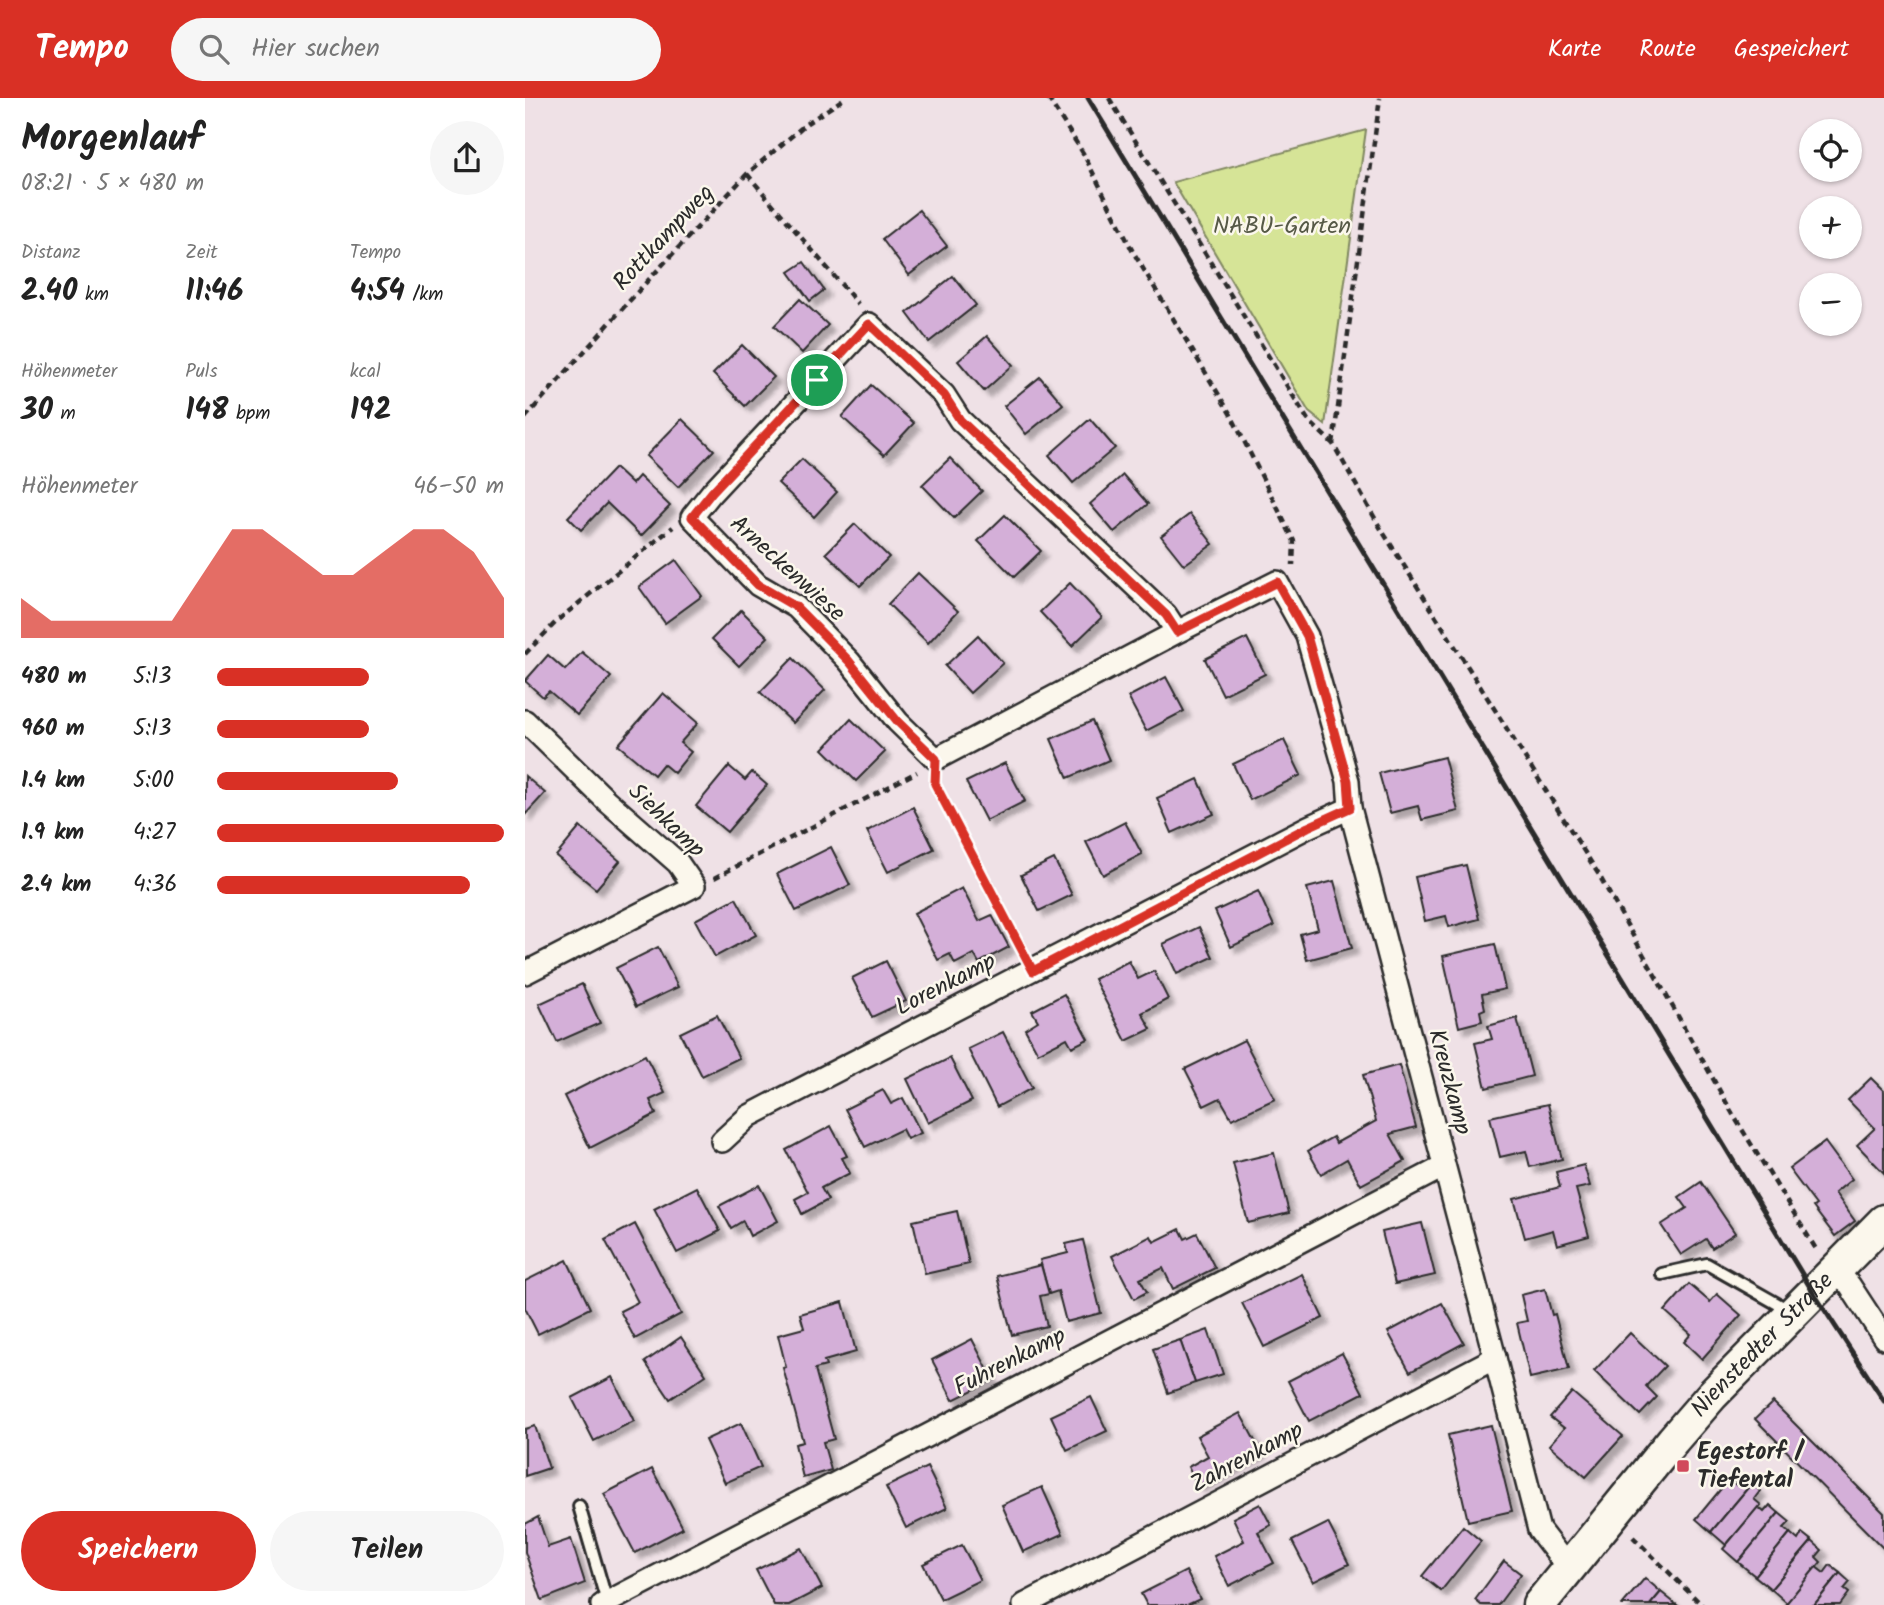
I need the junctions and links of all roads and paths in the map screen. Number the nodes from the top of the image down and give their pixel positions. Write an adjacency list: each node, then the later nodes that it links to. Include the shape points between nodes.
1 (845, 98): 5 (path, Rottkampweg)
2 (1048, 98): 10 (path, via 1231,415 1294,541)
3 (1109, 98): 8 (path, via 1308,420)
4 (1380, 98): 8 (path)
5 (747, 174): 6 (path, via 857,302); 7 (path, Rottkampweg)
6 (869, 324): 9 (street, Arneckenwiese); 11 (street, via 944,395 960,420 1166,615)
7 (525, 418)
8 (1333, 444): 22 (path, via 1381,529 1599,875 1742,1129 1821,1256)
9 (692, 517): 12 (path, via 611,576); 14 (street, Arneckenwiese, via 758,585 796,607)
10 (1290, 603): 11 (street, via 1277,582); 15 (street, Kreuzkamp, via 1307,636 1348,781)
11 (1177, 632): 14 (street)
12 (525, 654)
13 (525, 721): 16 (street, Siehkamp, via 678,863)
14 (936, 759): 16 (path); 17 (path, via 935,784)
15 (1350, 808): 17 (street, Lorenkamp); 20 (street, Kreuzkamp)
16 (694, 886): 18 (street, Siehkamp)
17 (1033, 971): 19 (street, Lorenkamp, via 749,1116)
18 (525, 973)
19 (722, 1141)
20 (1443, 1167): 26 (street, Kreuzkamp); 30 (street, Fuhrenkamp)
21 (1884, 1221): 22 (main road, Nienstedter Straße)
22 (1836, 1269): 24 (main road, Nienstedter Straße); 25 (street)
23 (1663, 1274): 24 (lane, via 1707,1265)
24 (1792, 1312): 28 (main road, Nienstedter Straße, via 1705,1404)
25 (1884, 1338)
26 (1495, 1357): 29 (street, Kreuzkamp, via 1539,1530); 31 (street, Zahrenkamp)
27 (579, 1506): 30 (lane)
28 (1611, 1516): 29 (main road, Nienstedter Straße); 33 (path)
29 (1569, 1569): 32 (main road, Nienstedter Straße)
30 (605, 1604)
31 (1024, 1605)
32 (1539, 1605)
33 (1702, 1605)

